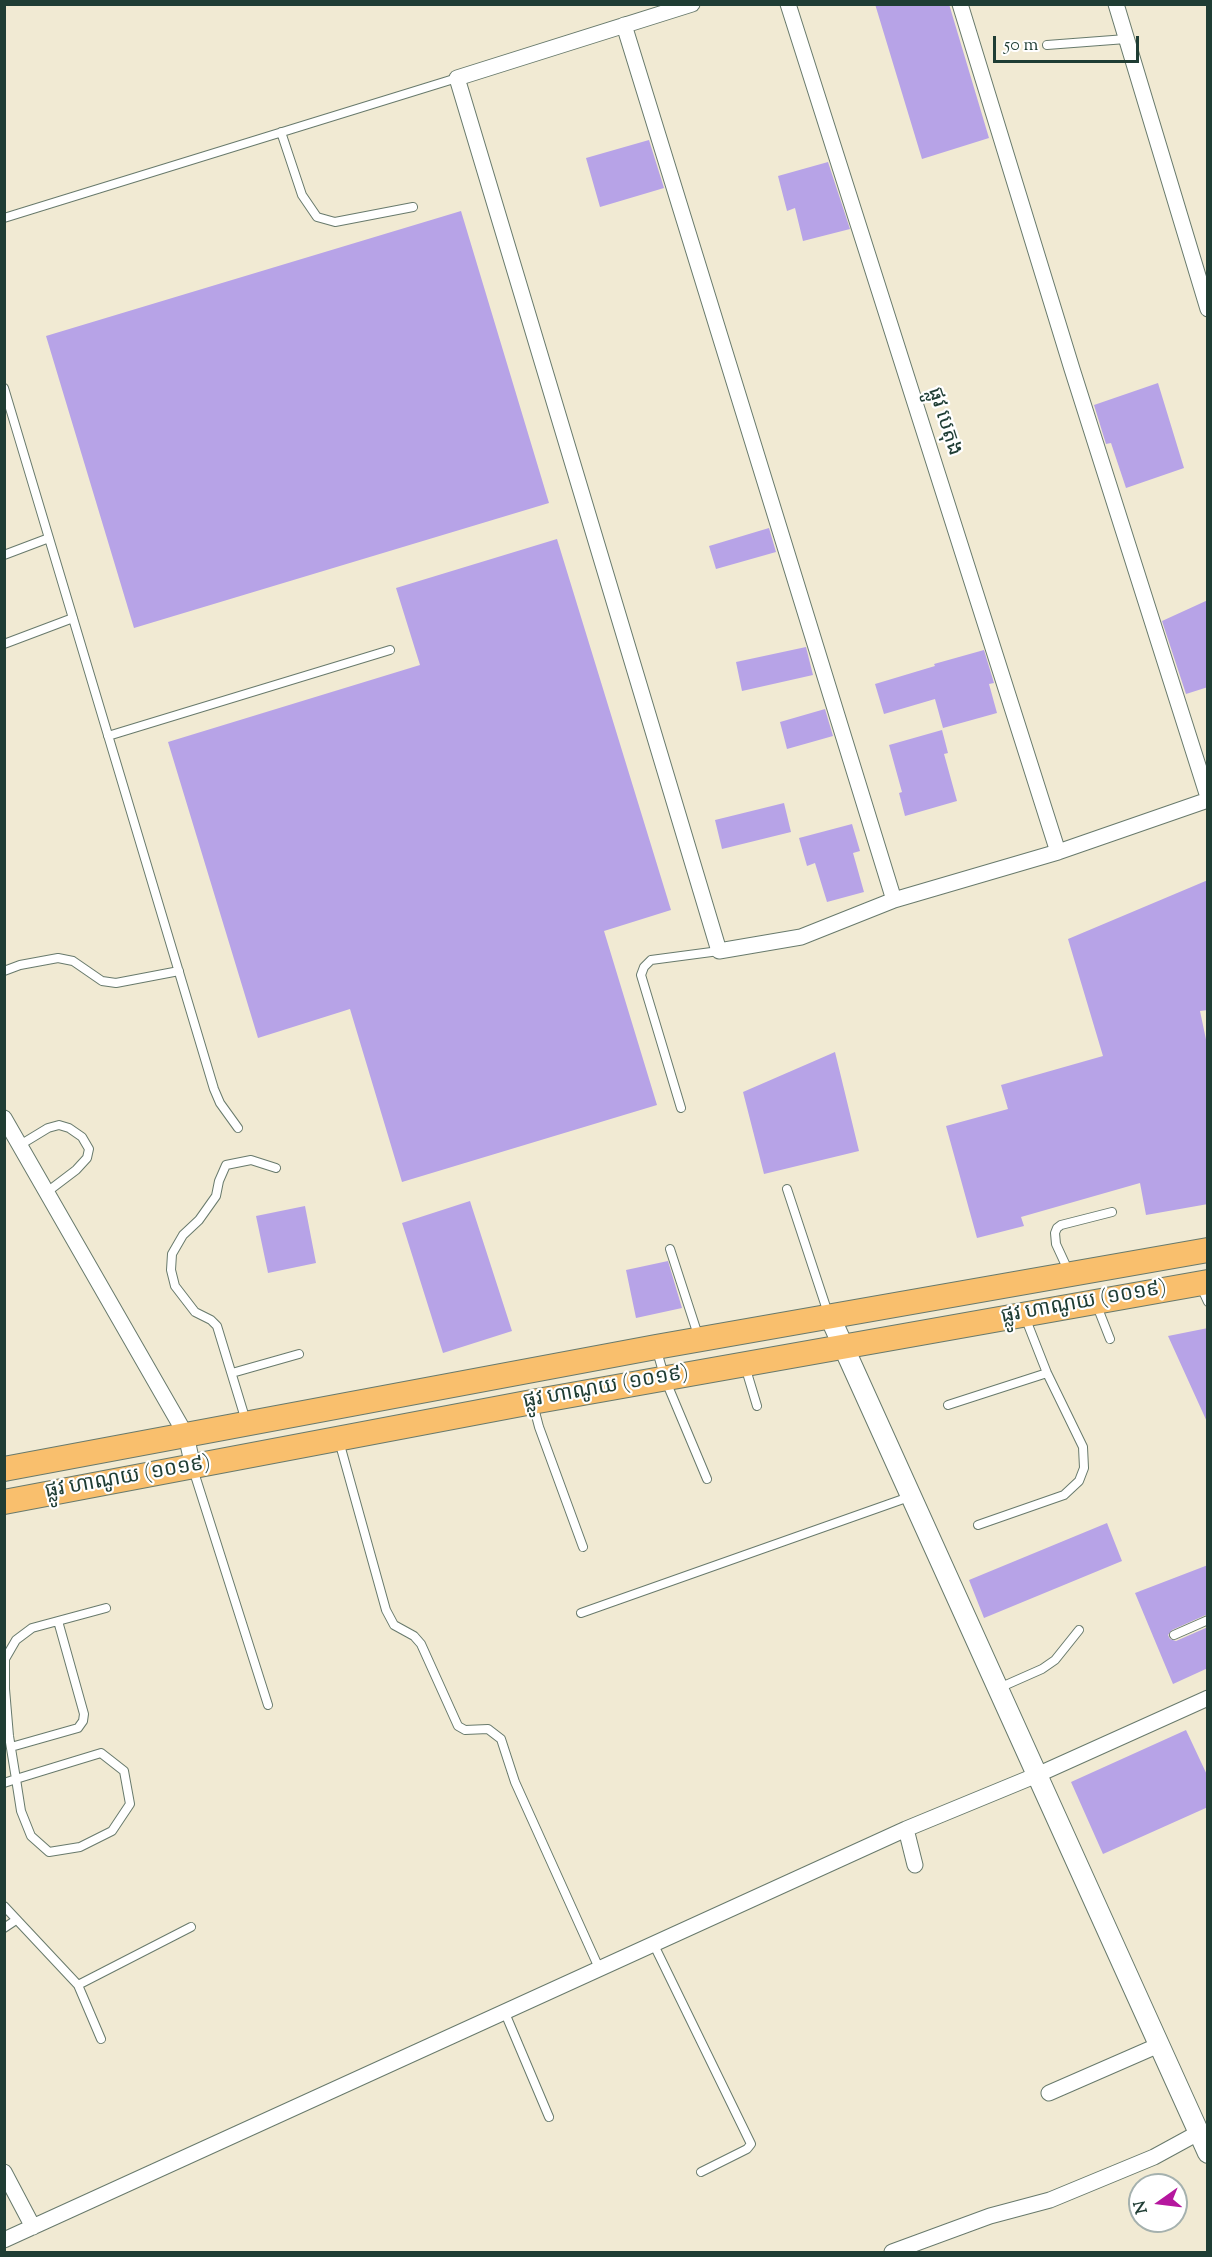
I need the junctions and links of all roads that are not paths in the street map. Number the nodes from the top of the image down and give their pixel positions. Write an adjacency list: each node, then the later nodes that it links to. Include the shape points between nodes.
1 (692, 4): 5 (street)
2 (788, 4): 21 (street, ផ្លូវ បេតុង)
3 (960, 4): 20 (street)
4 (1116, 4): 6 (street)
5 (624, 26): 8 (street); 22 (street)
6 (1126, 39): 7 (lane); 12 (street)
7 (1047, 45)
8 (457, 78): 9 (lane); 23 (street)
9 (281, 132): 10 (lane, via 302,195 317,217 335,222); 11 (lane)
10 (413, 207)
11 (4, 218)
12 (1208, 309)
13 (4, 388): 14 (lane)
14 (49, 538): 15 (lane); 16 (lane)
15 (4, 555)
16 (73, 618): 17 (lane); 19 (lane)
17 (4, 644)
18 (390, 650): 19 (lane)
19 (108, 736): 25 (lane)
20 (1208, 799): 21 (street)
21 (1058, 852): 22 (street)
22 (894, 900): 23 (street, via 801,937)
23 (719, 951): 26 (lane, via 651,960 640,975)
24 (4, 971): 25 (lane, via 58,958 73,961 102,981 116,983)
25 (179, 971): 28 (lane, via 214,1089)
26 (681, 1108)
27 (4, 1118): 29 (street)
28 (238, 1128)
29 (20, 1145): 32 (street); 32 (lane, via 59,1125 82,1137 89,1149 87,1158 76,1170)
30 (276, 1168): 47 (lane, via 251,1160 226,1165 216,1196 172,1254 175,1287 195,1312 217,1326)
31 (787, 1189): 40 (lane)
32 (47, 1192): 54 (street)
33 (1112, 1212): 36 (lane, via 1057,1228 1056,1244)
34 (670, 1249): 42 (lane)
35 (1208, 1250): 36 (main road, ផ្លូវ ហាណូយ (១០១៩))
36 (1070, 1274): 40 (main road, ផ្លូវ ហាណូយ (១០១៩))
37 (1205, 1289): 38 (main road, ផ្លូវ ហាណូយ (១០១៩))
38 (1095, 1302): 39 (main road, ផ្លូវ ហាណូយ (១០១៩)); 41 (lane)
39 (1024, 1314): 43 (main road, ផ្លូវ ហាណូយ (១០១៩)); 48 (lane)
40 (830, 1317): 42 (main road, ផ្លូវ ហាណូយ (១០១៩)); 43 (street)
41 (1110, 1339)
42 (700, 1340): 44 (main road, ផ្លូវ ហាណូយ (១០១៩))
43 (843, 1346): 46 (main road, ផ្លូវ ហាណូយ (១០១៩)); 59 (street)
44 (656, 1347): 49 (lane); 53 (main road, ផ្លូវ ហាណូយ (១០១៩))
45 (299, 1354): 47 (lane)
46 (744, 1365): 49 (main road, ផ្លូវ ហាណូយ (១០១៩)); 52 (lane)
47 (232, 1373): 53 (lane)
48 (1047, 1373): 51 (lane); 61 (lane, via 1083,1447 1084,1468 1079,1481 1064,1495)
49 (664, 1379): 50 (main road, ផ្លូវ ហាណូយ (១០១៩)); 58 (lane)
50 (532, 1402): 55 (main road, ផ្លូវ ហាណូយ (១០១៩)); 62 (lane)
51 (948, 1405)
52 (757, 1406)
53 (247, 1423): 54 (main road, ផ្លូវ ហាណូយ (១០១៩))
54 (186, 1435): 56 (street); 57 (main road, ផ្លូវ ហាណូយ (១០១៩))
55 (338, 1439): 56 (main road, ផ្លូវ ហាណូយ (១០១៩)); 83 (lane, via 390,1617 394,1625 421,1644 458,1726 465,1730 488,1729 501,1739 515,1782)
56 (193, 1467): 60 (main road, ផ្លូវ ហាណូយ (១០១៩)); 71 (lane)
57 (4, 1469)
58 (707, 1479)
59 (910, 1496): 64 (lane); 69 (street)
60 (4, 1502)
61 (978, 1525)
62 (583, 1547)
63 (105, 1608): 66 (lane)
64 (580, 1613)
65 (1208, 1620): 68 (lane)
66 (58, 1621): 72 (lane, via 32,1629 16,1640 5,1659); 72 (lane, via 83,1721 78,1728)
67 (1078, 1630): 69 (lane, via 1055,1660)
68 (1174, 1635)
69 (997, 1688): 73 (street)
70 (1207, 1701): 73 (street)
71 (268, 1705)
72 (11, 1747): 74 (lane)
73 (1037, 1775): 76 (street); 87 (street)
74 (16, 1779): 74 (lane, via 101,1753 124,1771 130,1804 112,1832 80,1847 49,1852 32,1836 21,1811); 75 (lane)
75 (4, 1783)
76 (906, 1829): 77 (street); 82 (street)
77 (915, 1865)
78 (4, 1906): 79 (lane)
79 (16, 1920): 81 (lane); 84 (lane)
80 (191, 1927): 84 (lane)
81 (4, 1928)
82 (653, 1943): 83 (street); 93 (lane, via 751,2144)
83 (599, 1968): 85 (street)
84 (78, 1985): 86 (lane)
85 (505, 2013): 89 (lane); 94 (street)
86 (101, 2038)
87 (1158, 2045): 88 (street); 90 (street)
88 (1049, 2093)
89 (549, 2117)
90 (1198, 2133): 91 (street); 96 (street, via 1154,2157 1050,2200 990,2216)
91 (1208, 2153)
92 (4, 2172): 94 (street)
93 (701, 2172)
94 (33, 2227): 95 (street)
95 (4, 2240)
96 (892, 2253)

